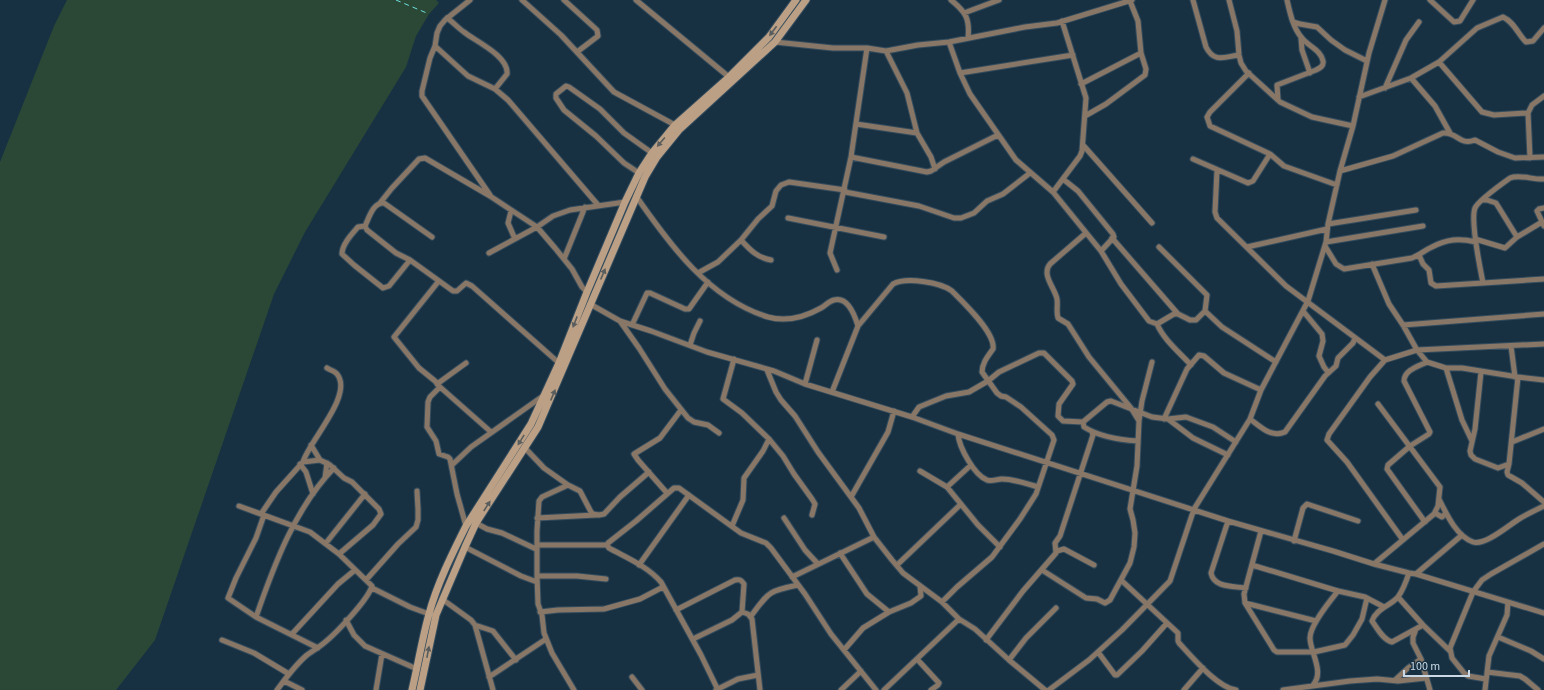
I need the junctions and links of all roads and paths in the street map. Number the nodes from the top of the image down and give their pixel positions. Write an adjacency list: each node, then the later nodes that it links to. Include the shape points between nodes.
1 (470, 0): 18 (street)
2 (522, 0): 30 (street)
3 (564, 0): 30 (street, via 598,33 598,36)
4 (636, 0): 39 (street)
5 (796, 0): 39 (street, one-way to 39, via 769,37)
6 (806, 0): 25 (street)
7 (951, 0): 17 (street)
8 (999, 0): 17 (street)
9 (1131, 0): 16 (street); 31 (street, via 1138,21)
10 (1192, 0): 33 (street, via 1209,54 1218,58)
11 (1229, 0): 33 (street, via 1238,38)
12 (1287, 0): 20 (street)
13 (1385, 0): 34 (street)
14 (1430, 0): 15 (street, via 1457,22)
15 (1474, 0)
16 (1122, 2): 19 (street)
17 (964, 13): 23 (street, via 969,23)
18 (447, 18): 27 (street, via 440,26); 43 (street, via 488,47 506,67 507,74)
19 (1062, 21): 23 (street); 32 (street)
20 (1293, 22): 24 (street); 34 (street, via 1317,27 1330,40)
21 (1419, 22): 42 (street, via 1406,40)
22 (1544, 28): 35 (street, via 1533,41 1526,42 1512,23 1503,16 1477,28)
23 (968, 38): 26 (street)
24 (1301, 38): 38 (street, via 1302,50); 38 (street, via 1323,59 1322,67)
25 (775, 42): 28 (street, via 833,48); 73 (street, via 679,130 657,157)
26 (949, 42): 29 (street); 36 (street)
27 (435, 46): 43 (street, via 468,76); 72 (street, via 422,96)
28 (867, 48): 29 (street); 49 (street)
29 (886, 51): 52 (street, via 907,93)
30 (577, 52): 50 (street, via 614,92)
31 (1141, 53): 41 (street); 48 (street, via 1146,69 1143,77)
32 (1072, 55): 36 (street); 41 (street)
33 (1238, 55): 37 (street)
34 (1367, 61): 45 (street)
35 (1439, 62): 40 (street); 47 (street, via 1482,112 1494,115)
36 (960, 73): 54 (street, via 970,94)
37 (1249, 73): 46 (street); 57 (street, via 1210,112 1207,122 1213,129)
38 (1310, 73): 46 (street, via 1277,85)
39 (729, 77): 50 (street)
40 (1411, 78): 42 (street); 53 (street, via 1435,106)
41 (1081, 84): 48 (street, via 1086,103)
42 (1385, 88): 45 (street)
43 (495, 89): 77 (street, via 546,142)
44 (1544, 96): 47 (street, via 1532,105)
45 (1359, 97): 51 (street)
46 (1278, 100): 51 (street, via 1312,117)
47 (1528, 113): 60 (street)
48 (1085, 116): 55 (street)
49 (856, 124): 52 (street); 58 (street)
50 (675, 125): 56 (street, one-way to 56)
51 (1353, 126): 64 (street)
52 (917, 133): 62 (street)
53 (1450, 133): 60 (street, via 1464,142 1475,140 1515,158); 64 (street, via 1443,133 1393,156)
54 (998, 135): 62 (street); 66 (street, via 1016,160)
55 (1083, 145): 67 (street, via 1080,156); 83 (street)
56 (652, 153): 65 (street); 65 (street, via 624,134 600,109 569,87 566,86 556,94 564,110)
57 (1270, 154): 63 (street, via 1248,183); 69 (street, via 1284,166)
58 (851, 157): 62 (street, via 927,172); 70 (street)
59 (1544, 157): 60 (street)
60 (1530, 158)
61 (1193, 159): 63 (street)
62 (935, 169)
63 (1217, 170): 100 (street, via 1217,218)
64 (1340, 171): 69 (street)
65 (639, 173): 75 (street)
66 (1030, 173): 70 (street, via 974,213 961,218 919,206); 71 (street)
67 (1063, 179): 71 (street); 94 (street, via 1092,206 1113,234)
68 (1544, 179): 74 (street, via 1515,176)
69 (1337, 185): 89 (street)
70 (845, 191): 88 (street); 96 (street, via 785,183 776,191 770,208)
71 (1053, 192): 90 (street)
72 (490, 196): 76 (street, via 422,158); 81 (street)
73 (636, 196): 109 (street, via 668,242); 116 (street, one-way to 73)
74 (1482, 200): 93 (street, via 1496,203); 97 (street, via 1475,208)
75 (625, 202): 77 (street); 114 (street)
76 (380, 203): 85 (street, via 374,208); 91 (street, via 384,203)
77 (598, 205): 78 (street)
78 (585, 207): 87 (street, via 553,216); 104 (street)
79 (1544, 208): 84 (street, via 1537,211)
80 (1416, 210): 89 (street)
81 (511, 211): 87 (street); 95 (street, via 508,223)
82 (788, 218): 88 (street)
83 (1152, 223)
84 (1543, 224): 93 (street)
85 (365, 226): 105 (street, via 386,246); 105 (street, via 358,227 342,250 342,254 383,288 389,286)
86 (1423, 226): 98 (street)
87 (537, 227): 95 (street); 104 (street)
88 (836, 227): 92 (street); 108 (street, via 830,253)
89 (1328, 227): 98 (street); 100 (street)
90 (1086, 233): 101 (street); 155 (street, via 1048,266 1047,276 1057,299 1056,313 1058,318 1068,324 1089,357)
91 (432, 237)
92 (884, 237)
93 (1517, 237): 97 (street, via 1505,248)
94 (1112, 238): 101 (street); 119 (street)
95 (515, 239): 102 (street)
96 (741, 240): 106 (street, via 752,252 763,259); 109 (street, via 718,262)
97 (1476, 240): 103 (street, via 1456,238 1432,246); 113 (street)
98 (1326, 244): 107 (street, via 1339,267 1344,269); 115 (street)
99 (1159, 247): 117 (street, via 1207,296)
100 (1247, 247): 115 (street, via 1277,278)
101 (1101, 251): 123 (street, via 1121,284 1149,321)
102 (489, 253)
103 (1419, 256): 107 (street); 113 (street, via 1429,270 1433,285)
104 (564, 259): 114 (street)
105 (410, 260): 111 (street)
106 (771, 260)
107 (1372, 264): 125 (street, via 1389,304)
108 (837, 270)
109 (698, 273): 112 (street)
110 (1544, 279): 113 (street)
111 (438, 282): 139 (street, via 455,292 469,283); 150 (street, via 394,337)
112 (708, 282): 124 (street, via 688,309 647,294); 126 (street, via 742,306 777,319 810,314 834,300 844,301 853,310)
113 (1483, 282)
114 (587, 292): 139 (street, one-way to 139)
115 (1308, 301): 118 (street); 127 (street)
116 (590, 304): 121 (street); 176 (street, one-way to 116, via 553,395)
117 (1205, 311): 119 (street, via 1193,320); 136 (street, via 1222,327)
118 (1303, 311): 136 (street); 144 (street, via 1322,334 1319,356)
119 (1178, 314): 123 (street)
120 (1544, 314): 125 (street)
121 (620, 321): 124 (street); 156 (street)
122 (700, 321): 130 (street)
123 (1156, 324): 140 (street, via 1169,343)
124 (632, 325): 130 (street)
125 (1403, 325): 132 (street)
126 (858, 326): 148 (street, via 881,296 897,281 943,285 978,317 992,340 993,349 986,358 982,370); 152 (street)
127 (1355, 338): 134 (street); 144 (street, via 1338,358 1336,366)
128 (817, 340): 149 (street)
129 (1544, 344): 131 (street)
130 (690, 345): 133 (street)
131 (1511, 346): 132 (street); 146 (street)
132 (1417, 350): 134 (street); 137 (street)
133 (734, 359): 143 (street); 169 (street, via 724,399)
134 (1386, 360): 224 (street, via 1370,377 1327,439 1347,462)
135 (1152, 362): 158 (street)
136 (1276, 362): 151 (street)
137 (1427, 362): 142 (street); 175 (street, via 1408,371 1404,377 1430,432)
138 (466, 363): 150 (street)
139 (559, 363): 153 (street)
140 (1191, 365): 151 (street, via 1199,355 1202,355 1224,373); 160 (street)
141 (327, 368): 174 (street, via 338,376 340,394)
142 (1446, 368): 145 (street); 170 (street, via 1462,420)
143 (767, 370): 149 (street); 199 (street, via 781,400)
144 (1328, 372): 161 (street, via 1286,432 1269,432)
145 (1481, 372): 146 (street); 170 (street)
146 (1516, 377): 147 (street); 173 (street)
147 (1544, 380)
148 (988, 381): 159 (street, via 969,392 946,396 919,407); 163 (street, via 999,372 1044,353 1073,384 1059,404 1058,416 1063,421); 179 (street, via 999,395 1021,407 1052,435 1054,440)
149 (805, 384): 152 (street)
150 (439, 386): 165 (street); 183 (street, via 428,402 427,427 436,441 439,454 450,458)
151 (1260, 390): 161 (street)
152 (832, 392): 157 (street)
153 (545, 395): 165 (street); 218 (street, one-way to 218, via 531,424)
154 (1378, 404): 175 (street)
155 (1131, 408): 158 (street); 162 (street); 163 (street, via 1107,402)
156 (681, 410): 167 (street, via 694,422 708,425); 187 (street, via 660,438 634,454)
157 (894, 411): 159 (street); 199 (street, via 888,432)
158 (1141, 412): 160 (street); 162 (street)
159 (912, 417): 168 (street)
160 (1166, 419): 172 (street, via 1186,417 1213,427); 177 (street, via 1193,438)
161 (1250, 419): 172 (street)
162 (1139, 421): 171 (street)
163 (1083, 422): 166 (street, via 1084,427)
164 (1544, 430): 173 (street)
165 (491, 432): 183 (street)
166 (1092, 432): 171 (street, via 1121,441); 188 (street)
167 (720, 433)
168 (958, 434): 179 (street); 184 (street, via 959,442)
169 (769, 439): 210 (street, via 815,504); 219 (street, via 744,478 743,500)
170 (1472, 441): 182 (street, via 1470,450 1475,459 1498,468)
171 (1138, 442): 193 (street)
172 (1236, 442): 177 (street)
173 (1512, 442): 182 (street)
174 (311, 445): 178 (street); 180 (street)
175 (1410, 446): 200 (street, via 1440,487); 215 (street, via 1388,465 1387,469)
176 (525, 448): 190 (street, via 544,468); 216 (street, one-way to 176)
177 (1228, 455): 205 (street)
178 (320, 460): 180 (street); 181 (street)
179 (1047, 462): 188 (street); 192 (street)
180 (302, 463): 196 (street); 208 (street, via 276,492)
181 (327, 464): 185 (street); 189 (street)
182 (1509, 464): 201 (street, via 1508,475)
183 (452, 465): 218 (street, via 456,494)
184 (971, 465): 191 (street); 192 (street, via 988,481 1004,479)
185 (334, 468): 189 (street); 197 (street)
186 (920, 471): 191 (street)
187 (649, 472): 195 (street); 209 (street, via 604,514)
188 (1081, 473): 193 (street); 231 (street, via 1060,536 1055,543)
189 (325, 478): 196 (street)
190 (568, 485): 209 (street, via 580,491 591,512); 211 (street, via 540,499)
191 (946, 487): 202 (street)
192 (1038, 487): 230 (street, via 1036,494)
193 (1133, 490): 205 (street); 248 (street, via 1130,509 1135,533 1134,547 1130,563)
194 (417, 491): 247 (street, via 416,527)
195 (667, 493): 198 (street, via 676,487); 227 (street)
196 (313, 494): 217 (street)
197 (365, 494): 225 (street); 233 (street, via 381,514 373,525)
198 (689, 495): 219 (street); 237 (street)
199 (851, 497): 222 (street)
200 (1439, 499): 206 (street); 207 (street)
201 (1544, 502)
202 (961, 504): 230 (street); 238 (street)
203 (239, 506): 208 (street)
204 (1544, 506): 221 (street, via 1481,542 1472,542)
205 (1194, 510): 213 (street); 263 (street, via 1170,581)
206 (1434, 513): 207 (street, via 1442,518); 215 (street)
207 (1446, 513): 221 (street)
208 (263, 515): 217 (street); 273 (street, via 256,538 228,597 234,604)
209 (596, 515): 211 (street)
210 (812, 516)
211 (537, 518): 229 (street)
212 (784, 518): 234 (street, via 805,550)
213 (1228, 521): 220 (street); 254 (street, via 1211,573 1212,579 1217,584)
214 (1358, 521): 223 (street, via 1307,504 1303,508)
215 (1425, 522): 224 (street)
216 (476, 523): 228 (street); 229 (street)
217 (293, 526): 225 (street, via 310,532); 273 (street)
218 (466, 526): 271 (street, via 439,585)
219 (732, 526): 245 (street, via 771,548)
220 (1261, 531): 223 (street); 239 (street)
221 (1462, 535): 243 (street)
222 (874, 537): 232 (street); 238 (street)
223 (1294, 540): 236 (street)
224 (1403, 540): 236 (street)
225 (326, 543): 233 (street)
226 (1544, 544): 256 (street, via 1482,580)
227 (607, 545): 229 (street); 237 (street, via 608,548)
228 (465, 547): 249 (street); 259 (street)
229 (536, 547): 244 (street)
230 (1000, 548): 260 (street)
231 (1057, 551): 235 (street, via 1064,549); 241 (street)
232 (840, 553): 234 (street); 269 (street, via 867,594)
233 (339, 554): 240 (street)
234 (818, 564): 245 (street)
235 (1094, 564)
236 (1374, 564): 242 (street)
237 (639, 565): 252 (street, via 654,575)
238 (897, 565): 251 (street)
239 (1252, 565): 254 (street); 255 (street)
240 (355, 570): 247 (street); 281 (street, via 338,584)
241 (1042, 570): 248 (street, via 1086,598 1105,603 1110,600); 286 (street)
242 (1409, 573): 243 (street); 257 (street)
243 (1416, 574): 256 (street)
244 (537, 576): 246 (street); 249 (street)
245 (792, 577): 250 (street)
246 (606, 579)
247 (366, 580): 253 (street, via 371,583)
248 (1121, 580): 263 (street)
249 (537, 582): 267 (street)
250 (798, 585): 272 (street, via 766,595); 288 (street)
251 (920, 586): 260 (street); 269 (street, via 921,596)
252 (663, 587): 266 (street); 267 (street, via 640,599 604,609)
253 (372, 588): 271 (street, via 410,608); 275 (street)
254 (1246, 588): 262 (street)
255 (1338, 591): 258 (street); 276 (street)
256 (1473, 592): 261 (street); 289 (street)
257 (1398, 597): 264 (street); 279 (street)
258 (1367, 598): 264 (street); 291 (street, via 1362,619 1345,645)
259 (442, 599): 278 (street); 316 (street, one-way to 259)
260 (942, 602): 274 (street)
261 (1508, 602): 270 (street); 282 (street, via 1507,615)
262 (1245, 603): 276 (street); 291 (street, via 1274,650)
263 (1147, 604): 277 (street); 290 (street)
264 (1384, 607): 280 (street, via 1372,621 1389,641 1395,641)
265 (1056, 608): 297 (street, via 1026,638)
266 (676, 610): 268 (street, via 739,579 744,584); 285 (street)
267 (540, 612): 283 (street)
268 (742, 612): 272 (street); 285 (street)
269 (890, 612): 288 (street, via 863,628)
270 (1544, 612)
271 (429, 614): 299 (street)
272 (751, 616): 303 (street)
273 (256, 617): 281 (street)
274 (959, 619): 286 (street); 293 (street)
275 (346, 620): 287 (street); 292 (street, via 359,641)
276 (1316, 621): 291 (street, via 1310,638)
277 (1167, 623): 290 (street, via 1117,675); 298 (street, via 1178,633 1179,643)
278 (475, 625): 296 (street, via 493,631); 304 (street)
279 (1423, 625): 280 (street); 289 (street)
280 (1416, 629): 294 (street, via 1413,640)
281 (292, 634): 287 (street)
282 (1498, 637): 295 (street); 301 (street, via 1489,656)
283 (546, 639): 296 (street); 318 (street)
284 (222, 640): 302 (street, via 254,653)
285 (693, 640): 320 (street)
286 (986, 640): 297 (street)
287 (318, 648): 302 (street, via 308,654)
288 (844, 650): 300 (street)
289 (1451, 651): 307 (street, via 1452,658 1464,673)
290 (1098, 652): 327 (street)
291 (1314, 652): 310 (street, via 1317,678)
292 (382, 654): 299 (street); 314 (street)
293 (917, 659): 324 (street); 325 (street, via 939,683)
294 (1422, 659): 306 (street); 308 (street)
295 (1544, 659)
296 (516, 660): 304 (street)
297 (1009, 660): 326 (street)
298 (1203, 668): 328 (street); 329 (street, via 1222,684)
299 (417, 669): 315 (street)
300 (861, 671): 322 (street); 323 (street)
301 (1487, 672): 307 (street); 333 (street, via 1520,676)
302 (289, 674): 309 (street)
303 (758, 675): 320 (street, via 738,679); 321 (street)
304 (489, 677): 317 (street)
305 (632, 677): 319 (street)
306 (1426, 678): 308 (street); 331 (street)
307 (1486, 679): 332 (street)
308 (1395, 680): 310 (street, via 1377,679)
309 (284, 681): 312 (street); 313 (street)
310 (1313, 685): 311 (street)
311 (1307, 689): 330 (street)
312 (277, 690)
313 (302, 690)
314 (376, 690)
315 (412, 690)
316 (420, 690)
317 (493, 690)
318 (574, 690)
319 (642, 690)
320 (717, 690)
321 (760, 690)
322 (840, 690)
323 (876, 690)
324 (884, 690)
325 (931, 690)
326 (1045, 690)
327 (1049, 690)
328 (1184, 690)
329 (1234, 690)
330 (1283, 690)
331 (1430, 690)
332 (1485, 690)
333 (1538, 690)

